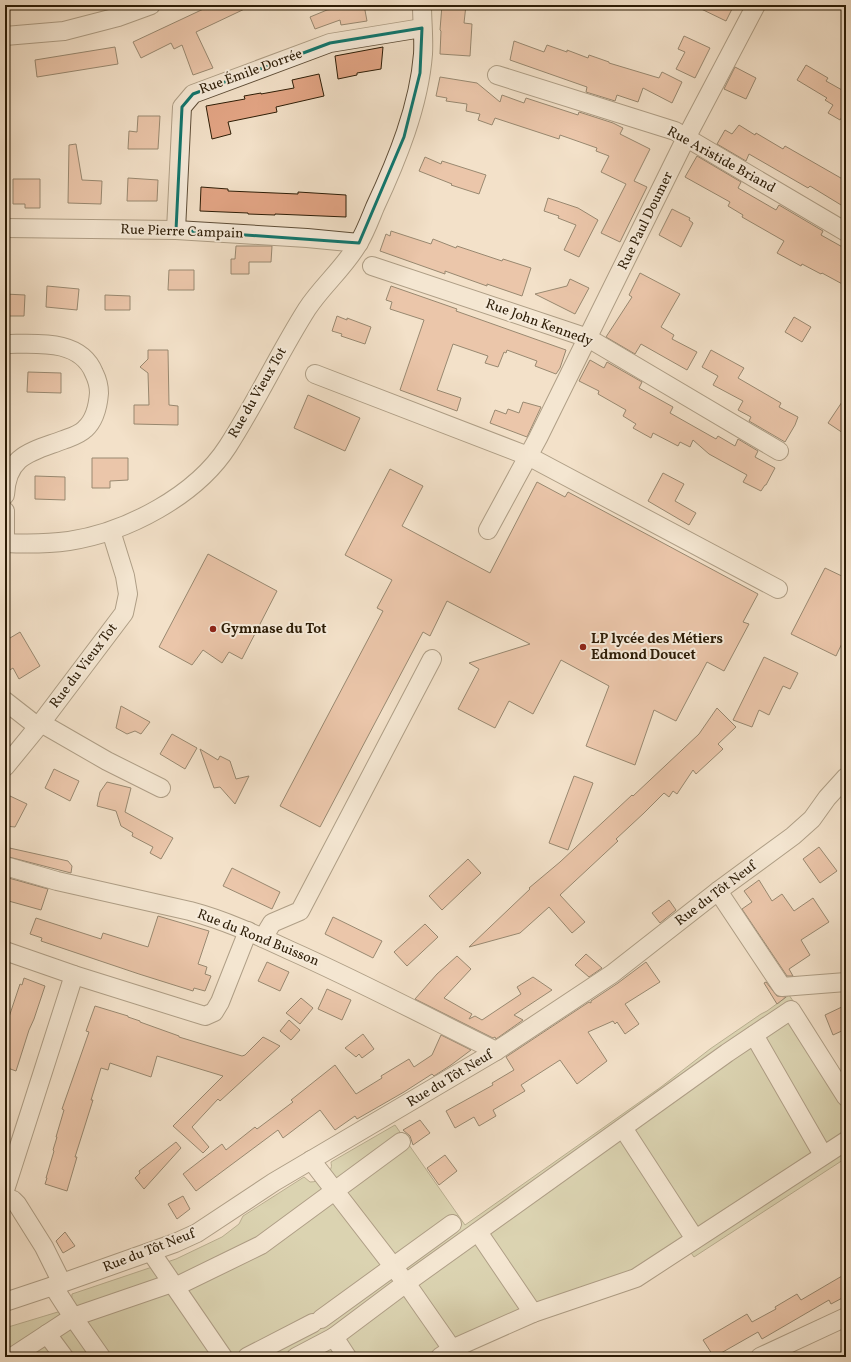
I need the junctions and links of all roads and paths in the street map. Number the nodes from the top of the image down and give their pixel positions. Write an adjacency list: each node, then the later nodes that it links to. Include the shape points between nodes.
1 (151, 5): 5 (street, via 118,17 64,31)
2 (422, 5): 4 (street, Rue du Vieux Tot)
3 (756, 5): 7 (street, Rue Paul Doumer)
4 (422, 28): 9 (street, Rue Émile Dorrée, via 330,43 193,94 182,107); 11 (street, Rue du Vieux Tot, via 423,53 420,73 404,137 386,185)
5 (5, 36)
6 (497, 75): 7 (street, Rue Aristide Briand, via 675,131)
7 (686, 138): 10 (street, Rue Aristide Briand); 13 (street, Rue Paul Doumer)
8 (5, 228): 9 (street, Rue Pierre Campain)
9 (176, 230): 11 (street, Rue Pierre Campain)
10 (846, 232)
11 (359, 243): 21 (street, Rue du Vieux Tot, via 308,308 228,447 204,476 178,498)
12 (372, 266): 13 (street, Rue John Kennedy)
13 (588, 338): 16 (street, Rue John Kennedy); 17 (street, Rue Paul Doumer)
14 (5, 344): 18 (street, via 54,345 70,349 92,366 99,390 97,410 86,428 78,434 29,453 16,462 6,482)
15 (315, 374): 17 (street)
16 (779, 451)
17 (528, 456): 20 (street, Rue Paul Doumer); 23 (street)
18 (5, 495)
19 (5, 511): 22 (street)
20 (488, 530)
21 (111, 531): 22 (street, via 70,541 42,544); 26 (street, Rue du Vieux Tot, via 128,594 124,613)
22 (5, 543)
23 (778, 589)
24 (432, 659): 32 (street, via 300,911 272,923)
25 (5, 701): 26 (street)
26 (39, 724): 27 (street, Rue du Vieux Tot); 29 (street, Rue du Vieux Tot)
27 (5, 767)
28 (846, 777): 31 (street, Rue du Tôt Neuf, via 812,819 793,836)
29 (161, 788)
30 (5, 866): 32 (street, Rue du Rond Buisson, via 57,881 190,911)
31 (718, 891): 36 (street); 39 (street, Rue du Tôt Neuf, via 612,974)
32 (255, 935): 34 (street, via 214,1012 205,1016); 39 (street, Rue du Rond Buisson, via 325,966)
33 (5, 951): 34 (street)
34 (74, 975): 46 (street)
35 (846, 982): 36 (street)
36 (782, 987): 37 (street)
37 (791, 1010): 38 (street); 40 (street)
38 (754, 1035): 41 (street); 44 (street)
39 (496, 1052): 45 (street, Rue du Tôt Neuf)
40 (846, 1097)
41 (623, 1128): 50 (street); 51 (street)
42 (846, 1141): 44 (street)
43 (401, 1142): 47 (street)
44 (823, 1155): 51 (street)
45 (311, 1160): 47 (street); 52 (street, Rue du Tôt Neuf, via 197,1233)
46 (5, 1190)
47 (335, 1191): 53 (street); 56 (street, via 261,1245)
48 (5, 1197): 55 (street, via 17,1204 44,1247)
49 (452, 1224): 53 (street)
50 (478, 1232): 54 (street); 58 (street)
51 (695, 1239): 58 (street, via 636,1278)
52 (151, 1252): 55 (street, Rue du Tôt Neuf); 56 (street)
53 (393, 1267): 54 (street); 69 (street, via 317,1321)
54 (406, 1283): 62 (street); 64 (street)
55 (58, 1285): 57 (street, Rue du Tôt Neuf); 59 (street)
56 (174, 1285): 59 (street); 68 (street)
57 (5, 1302)
58 (533, 1313): 64 (street)
59 (73, 1317): 61 (street); 67 (street)
60 (846, 1318): 63 (street)
61 (47, 1334): 65 (street); 66 (street)
62 (334, 1337): 70 (street); 71 (street)
63 (789, 1351): 72 (street)
64 (446, 1353)
65 (16, 1356)
66 (64, 1357)
67 (101, 1357)
68 (223, 1357)
69 (247, 1357)
70 (296, 1357)
71 (347, 1357)
72 (760, 1357)

